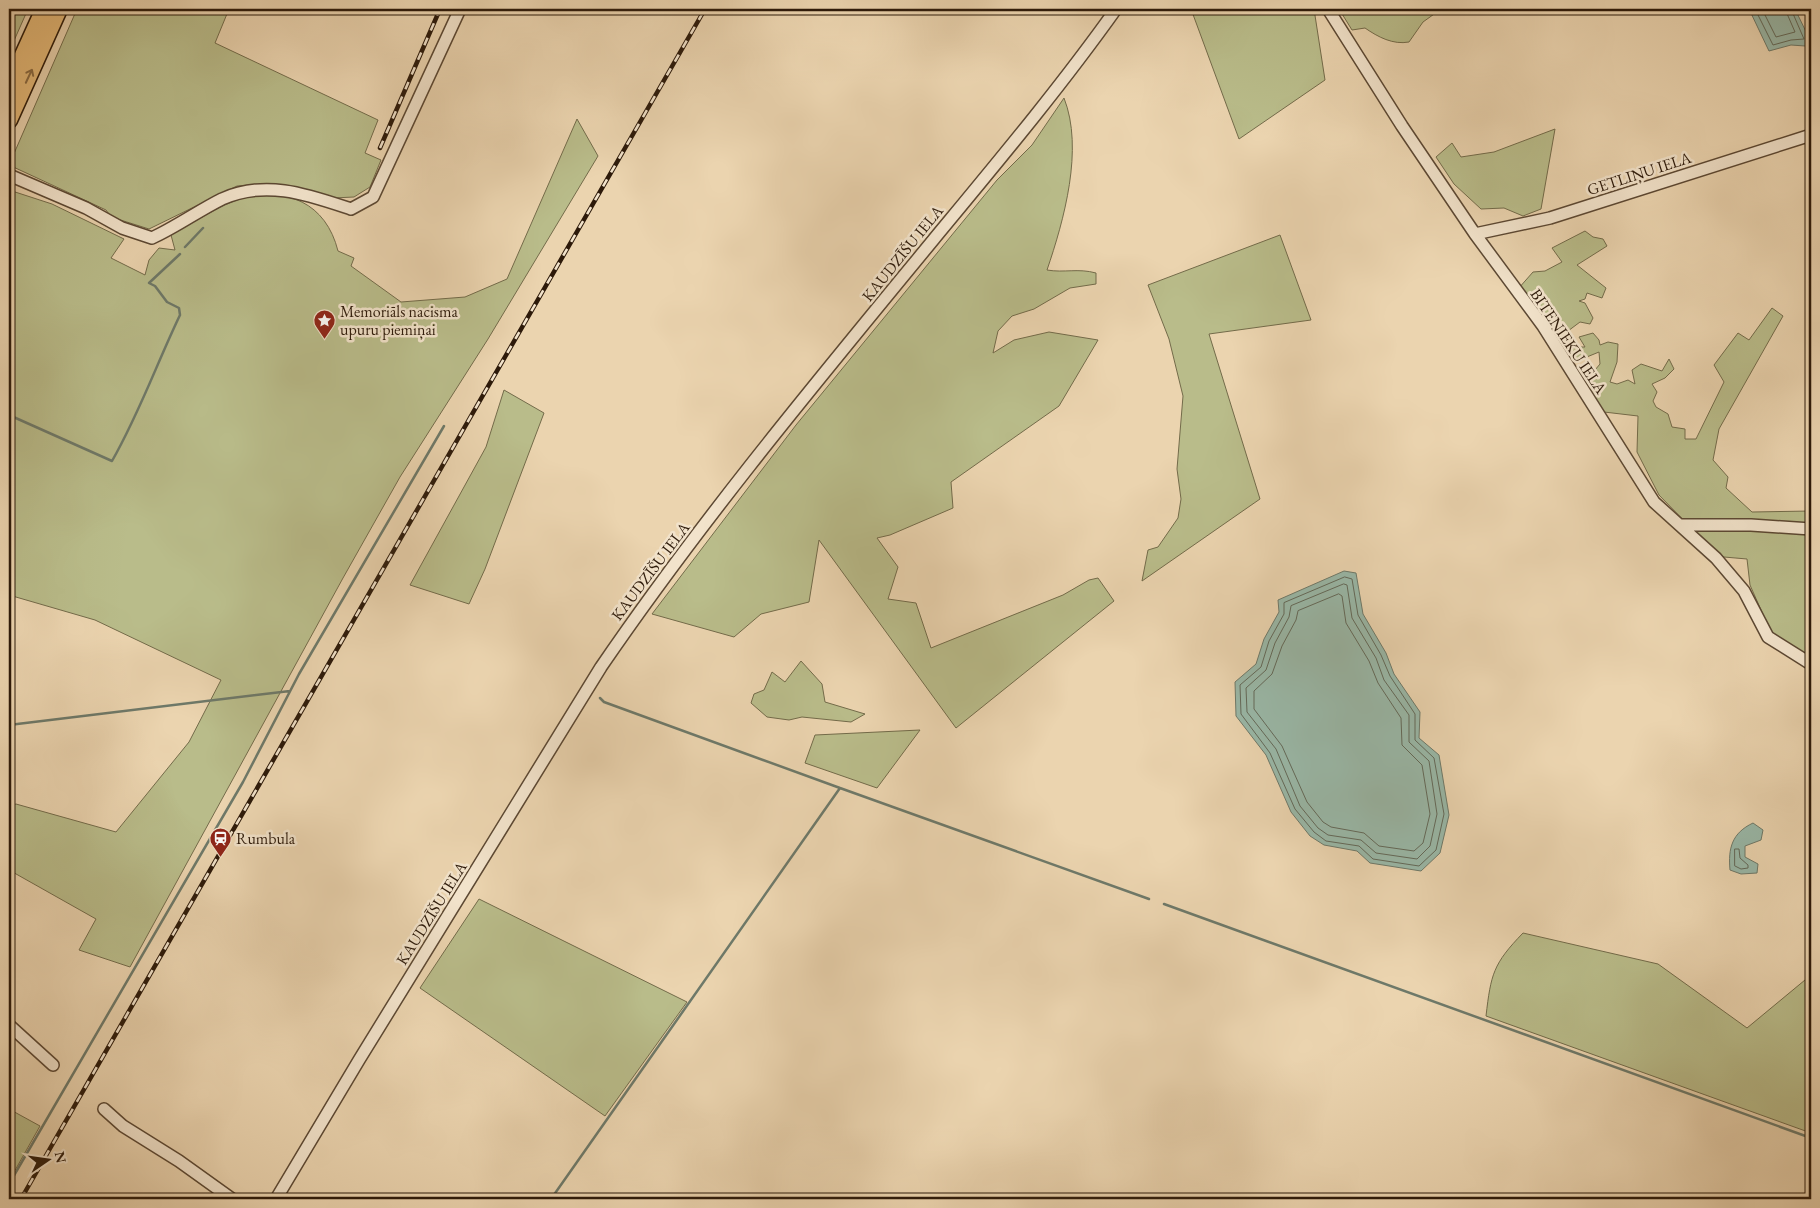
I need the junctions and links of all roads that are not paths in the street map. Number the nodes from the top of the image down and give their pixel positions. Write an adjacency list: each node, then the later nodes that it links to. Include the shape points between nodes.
1 (44, 9): 6 (highway)
2 (60, 9): 7 (highway, one-way to 2)
3 (460, 9): 9 (street, via 373,197 351,209 288,190 255,189 223,199 152,238 122,228 86,208)
4 (1116, 9): 18 (street, KAUDZĪŠU IELA, via 968,198 754,460 634,619 596,675)
5 (1328, 9): 10 (street, BITENIEKU IELA)
6 (9, 86)
7 (9, 120)
8 (1811, 135): 10 (street, GETLIŅU IELA, via 1550,218)
9 (9, 176)
10 (1475, 234): 11 (street, BITENIEKU IELA, via 1542,326 1654,502)
11 (1680, 525): 12 (street); 13 (street, BITENIEKU IELA, via 1716,558 1744,591 1768,637)
12 (1811, 529)
13 (1811, 664)
14 (9, 1025): 15 (street)
15 (53, 1065)
16 (104, 1109): 17 (street, via 123,1126)
17 (232, 1199)
18 (276, 1199)

